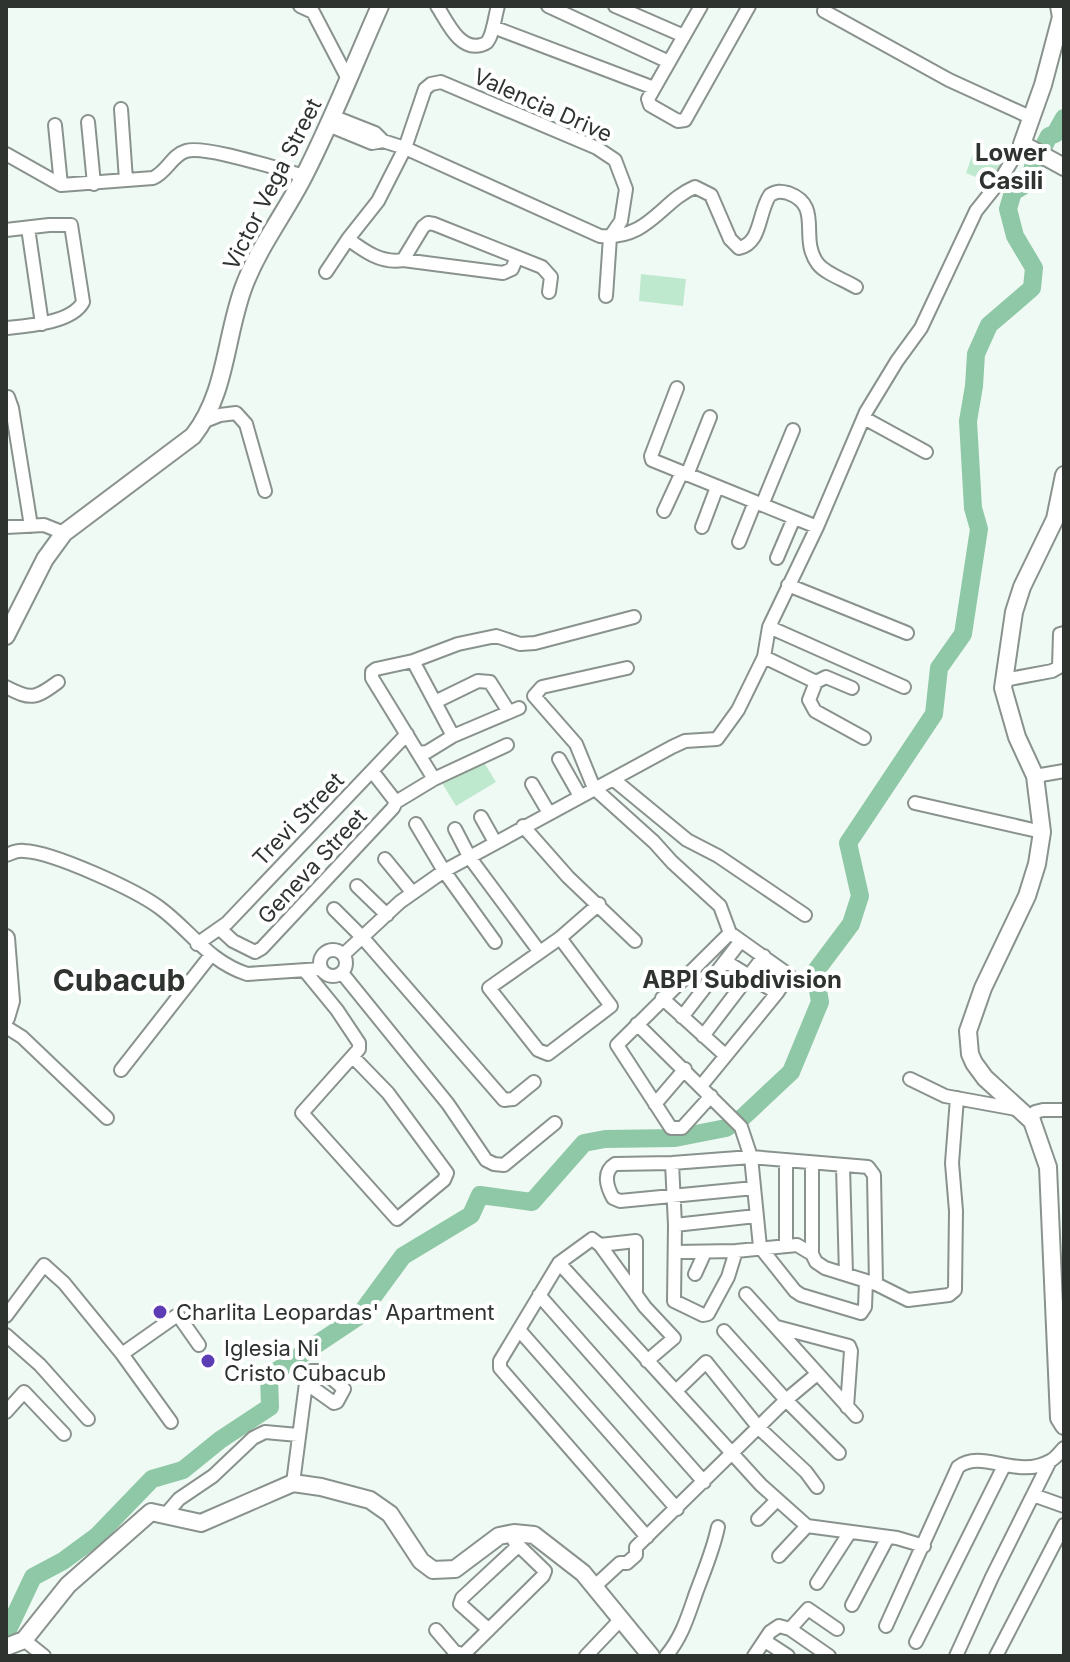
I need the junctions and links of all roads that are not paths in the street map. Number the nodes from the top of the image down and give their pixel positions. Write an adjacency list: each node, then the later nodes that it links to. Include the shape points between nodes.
1 (300, 6): 14 (street, via 313,12)
2 (380, 6): 14 (street, Victor Vega Street)
3 (437, 6): 11 (street, via 468,46 486,43)
4 (498, 6): 11 (street)
5 (548, 6): 13 (street)
6 (615, 6): 12 (street)
7 (701, 6): 12 (street)
8 (749, 6): 15 (street, via 685,120 650,105)
9 (1059, 6): 17 (street, via 1047,71)
10 (824, 11): 17 (street, via 949,80)
11 (493, 27): 15 (street)
12 (684, 36): 13 (street)
13 (669, 62): 15 (street)
14 (348, 79): 18 (street, Victor Vega Street)
15 (654, 88)
16 (121, 109): 26 (street)
17 (1030, 117): 22 (street)
18 (330, 120): 21 (street); 25 (street, Victor Vega Street)
19 (88, 122): 27 (street)
20 (55, 125): 28 (street)
21 (405, 148): 31 (street); 31 (street, Valencia Drive, via 425,89 441,82 583,141 607,153 622,172 624,210); 32 (street, Valencia Drive, via 378,201)
22 (1026, 148): 24 (street); 44 (street, via 976,211 921,328)
23 (6, 154): 28 (street)
24 (1060, 165)
25 (305, 176): 26 (street, via 198,149 176,156 153,178); 45 (street, Victor Vega Street, via 243,288)
26 (126, 180): 27 (street)
27 (94, 184): 28 (street)
28 (61, 185)
29 (28, 228): 30 (street); 39 (street); 39 (street, via 68,224 73,229 83,302 77,311)
30 (6, 230)
31 (610, 237): 36 (street, via 649,224 695,187 711,195 730,239 745,247 754,239 766,201 781,191 805,203 807,240 819,266); 38 (street, Valencia Drive)
32 (348, 239): 34 (street, via 367,253 392,262); 35 (street, Valencia Drive)
33 (517, 257): 34 (street, via 512,269 503,273); 34 (street, via 428,223); 37 (street, via 547,272)
34 (403, 260)
35 (326, 272)
36 (856, 287)
37 (549, 292)
38 (606, 296)
39 (42, 324): 40 (street)
40 (6, 328)
41 (677, 388): 48 (street, via 651,456)
42 (8, 397): 55 (street)
43 (710, 417): 48 (street)
44 (864, 418): 47 (street); 58 (street)
45 (205, 421): 51 (street, via 236,413 246,424); 59 (street, Victor Vega Street, via 182,445)
46 (793, 430): 52 (street)
47 (926, 452)
48 (684, 474): 50 (street); 53 (street)
49 (1064, 475): 71 (street, via 1055,519 1014,612)
50 (717, 487): 52 (street); 57 (street)
51 (265, 491)
52 (759, 504): 54 (street); 60 (street)
53 (664, 511)
54 (794, 518): 58 (street); 61 (street)
55 (31, 526): 56 (street); 59 (street)
56 (6, 527)
57 (702, 527)
58 (817, 527): 62 (street)
59 (64, 533): 67 (street, Victor Vega Street)
60 (739, 542)
61 (777, 558)
62 (788, 585): 64 (street); 65 (street)
63 (634, 617): 69 (street, via 535,643 496,636)
64 (769, 627): 68 (street); 75 (street)
65 (907, 633)
66 (1064, 633): 71 (street, via 1059,667)
67 (6, 636)
68 (764, 657): 73 (street); 88 (street, via 717,739 685,741)
69 (413, 661): 77 (street); 78 (street, via 372,672)
70 (627, 668): 90 (street, via 542,687 534,696 576,744)
71 (1004, 680): 86 (street, via 1009,714)
72 (58, 682): 74 (street, via 39,696 24,697)
73 (816, 682): 76 (street, via 826,677); 80 (street, via 809,700 815,711)
74 (6, 687)
75 (904, 687)
76 (852, 688)
77 (435, 702): 79 (street); 79 (street, via 485,680 514,710)
78 (407, 734): 82 (street); 84 (street, Trevi Street)
79 (453, 736): 82 (street)
80 (864, 738)
81 (507, 745): 87 (street)
82 (419, 753): 87 (street)
83 (559, 759): 91 (street)
84 (372, 771): 92 (street, Geneva Street); 111 (street, Trevi Street)
85 (1064, 771): 86 (street)
86 (1035, 776): 99 (street)
87 (434, 779): 92 (street)
88 (613, 779): 90 (street); 110 (street, via 687,840)
89 (532, 784): 94 (street)
90 (594, 788): 91 (street); 115 (street, via 720,906)
91 (580, 796): 94 (street)
92 (396, 802): 111 (street, Geneva Street, via 262,948 247,950)
93 (915, 803): 99 (street)
94 (549, 813): 97 (street)
95 (481, 817): 100 (street)
96 (416, 824): 104 (street)
97 (523, 826): 100 (street); 107 (street)
98 (455, 829): 102 (street)
99 (1042, 832): 144 (street, via 1027,896 968,1031 974,1063)
100 (495, 842): 102 (street)
101 (6, 855): 118 (street, via 20,850 38,853 122,888 159,908)
102 (470, 858): 104 (street); 119 (street)
103 (385, 859): 106 (street)
104 (444, 871): 106 (street); 117 (street)
105 (357, 886): 109 (street)
106 (412, 892): 109 (street)
107 (599, 904): 114 (street); 116 (street)
108 (334, 909): 113 (street)
109 (387, 915): 113 (street)
110 (805, 915)
111 (219, 930): 118 (street, Trevi Street, via 211,932)
112 (6, 938): 130 (street, via 11,1001)
113 (363, 938): 120 (street); 139 (street, via 504,1100)
114 (560, 938): 119 (street); 119 (street, via 611,1006 548,1054 538,1050 489,988)
115 (735, 938): 121 (street); 122 (street); 128 (street)
116 (635, 941)
117 (495, 942)
118 (204, 950): 124 (street, via 247,974); 137 (street, Trevi Street)
119 (539, 951)
120 (343, 955): 123 (street, via 323,954); 125 (street)
121 (764, 956): 126 (street); 127 (street, via 789,975)
122 (725, 961): 126 (street); 129 (street)
123 (321, 969): 124 (street); 125 (street, via 327,975)
124 (305, 971): 135 (street, via 359,1043)
125 (342, 973): 148 (street, via 448,1104 486,1160 504,1165)
126 (750, 976): 127 (street); 133 (street)
127 (777, 993): 134 (street)
128 (662, 998): 129 (street); 131 (street)
129 (682, 1017): 133 (street)
130 (6, 1018)
131 (637, 1024): 136 (street); 143 (street, via 617,1045)
132 (6, 1027): 146 (street)
133 (703, 1036): 134 (street)
134 (725, 1055): 140 (street)
135 (354, 1058): 135 (street, via 388,1093 447,1173 397,1219 302,1113)
136 (685, 1069): 140 (street); 143 (street)
137 (121, 1070)
138 (910, 1079): 142 (street)
139 (534, 1082)
140 (701, 1086): 141 (street)
141 (711, 1096): 143 (street, via 679,1129 671,1128); 149 (street, via 736,1123)
142 (957, 1098): 144 (street); 168 (street, via 952,1163 955,1290 908,1300)
143 (655, 1104)
144 (1016, 1109): 147 (street)
145 (1064, 1110): 147 (street, via 1035,1112)
146 (107, 1118)
147 (1032, 1121): 187 (street, via 1048,1167 1059,1418)
148 (555, 1123)
149 (751, 1157): 150 (street); 151 (street); 154 (street)
150 (786, 1160): 152 (street); 159 (street)
151 (672, 1163): 155 (street); 155 (street, via 615,1164 609,1167 607,1187 620,1201)
152 (812, 1163): 153 (street); 164 (street)
153 (843, 1166): 167 (street); 168 (street, via 868,1167 874,1175)
154 (754, 1188): 155 (street); 156 (street)
155 (673, 1197): 157 (street)
156 (756, 1216): 157 (street); 160 (street)
157 (675, 1225): 162 (street)
158 (600, 1245): 165 (street, via 589,1240); 171 (street); 171 (street, via 636,1241)
159 (786, 1245): 160 (street); 164 (street)
160 (760, 1247): 161 (street); 168 (street, via 801,1295 861,1313)
161 (736, 1251): 162 (street, via 710,1312 703,1315 674,1301); 163 (street)
162 (675, 1252): 163 (street)
163 (705, 1252): 166 (street)
164 (812, 1254): 167 (street, via 825,1268)
165 (559, 1263): 170 (street); 179 (street)
166 (695, 1274)
167 (846, 1274): 168 (street)
168 (871, 1282)
169 (746, 1294): 173 (street)
170 (539, 1295): 174 (street); 196 (street)
171 (636, 1295): 179 (street, via 674,1338)
172 (6, 1316): 178 (street, via 44,1265)
173 (777, 1327): 180 (street); 180 (street, via 849,1346 852,1411)
174 (520, 1331): 202 (street); 209 (street, via 500,1368)
175 (724, 1331): 183 (street)
176 (6, 1335): 185 (street)
177 (199, 1345): 178 (street, via 176,1316)
178 (122, 1354): 186 (street)
179 (647, 1361): 182 (street)
180 (817, 1374): 183 (street)
181 (306, 1383): 190 (street)
182 (676, 1391): 188 (street, via 706,1362); 193 (street)
183 (786, 1400): 188 (street); 192 (street)
184 (6, 1412): 189 (street, via 24,1392)
185 (88, 1419)
186 (171, 1422)
187 (1064, 1426)
188 (759, 1428): 193 (street); 198 (street)
189 (64, 1434)
190 (298, 1435): 197 (street); 203 (street, via 265,1432 253,1438)
191 (1064, 1448): 194 (street)
192 (839, 1453)
193 (732, 1454): 196 (street); 200 (street)
194 (1050, 1461): 195 (street); 199 (street)
195 (1004, 1466): 212 (street, via 976,1458 958,1467); 225 (street)
196 (704, 1482): 202 (street)
197 (293, 1483): 203 (street, via 201,1523); 211 (street, via 370,1500 390,1514 421,1561 433,1570 455,1569 499,1536)
198 (817, 1487)
199 (1033, 1495): 201 (street); 234 (street)
200 (777, 1500): 204 (street); 206 (street)
201 (1064, 1506)
202 (677, 1509): 209 (street)
203 (167, 1513): 223 (street, via 151,1512 142,1518 68,1585)
204 (758, 1519)
205 (1064, 1525): 235 (street)
206 (807, 1526): 208 (street); 213 (street)
207 (718, 1527): 230 (street, via 679,1639)
208 (850, 1532): 210 (street); 214 (street)
209 (647, 1537): 215 (street, via 636,1547 636,1555)
210 (888, 1537): 212 (street); 216 (street)
211 (516, 1540): 215 (street, via 534,1535); 219 (street, via 460,1604); 219 (street, via 545,1571)
212 (924, 1546): 218 (street)
213 (779, 1556)
214 (817, 1583)
215 (594, 1587): 217 (street)
216 (852, 1605)
217 (622, 1618): 228 (street); 229 (street)
218 (886, 1626)
219 (488, 1629): 222 (street, via 463,1655)
220 (790, 1629): 221 (street, via 808,1609); 224 (street, via 779,1626); 233 (street)
221 (837, 1629)
222 (436, 1630)
223 (24, 1640): 226 (street); 227 (street)
224 (765, 1641): 231 (street); 232 (street)
225 (916, 1642)
226 (7, 1647)
227 (41, 1655)
228 (586, 1656)
229 (651, 1656)
230 (666, 1656)
231 (754, 1656)
232 (788, 1656)
233 (829, 1656)
234 (956, 1656)
235 (996, 1656)

